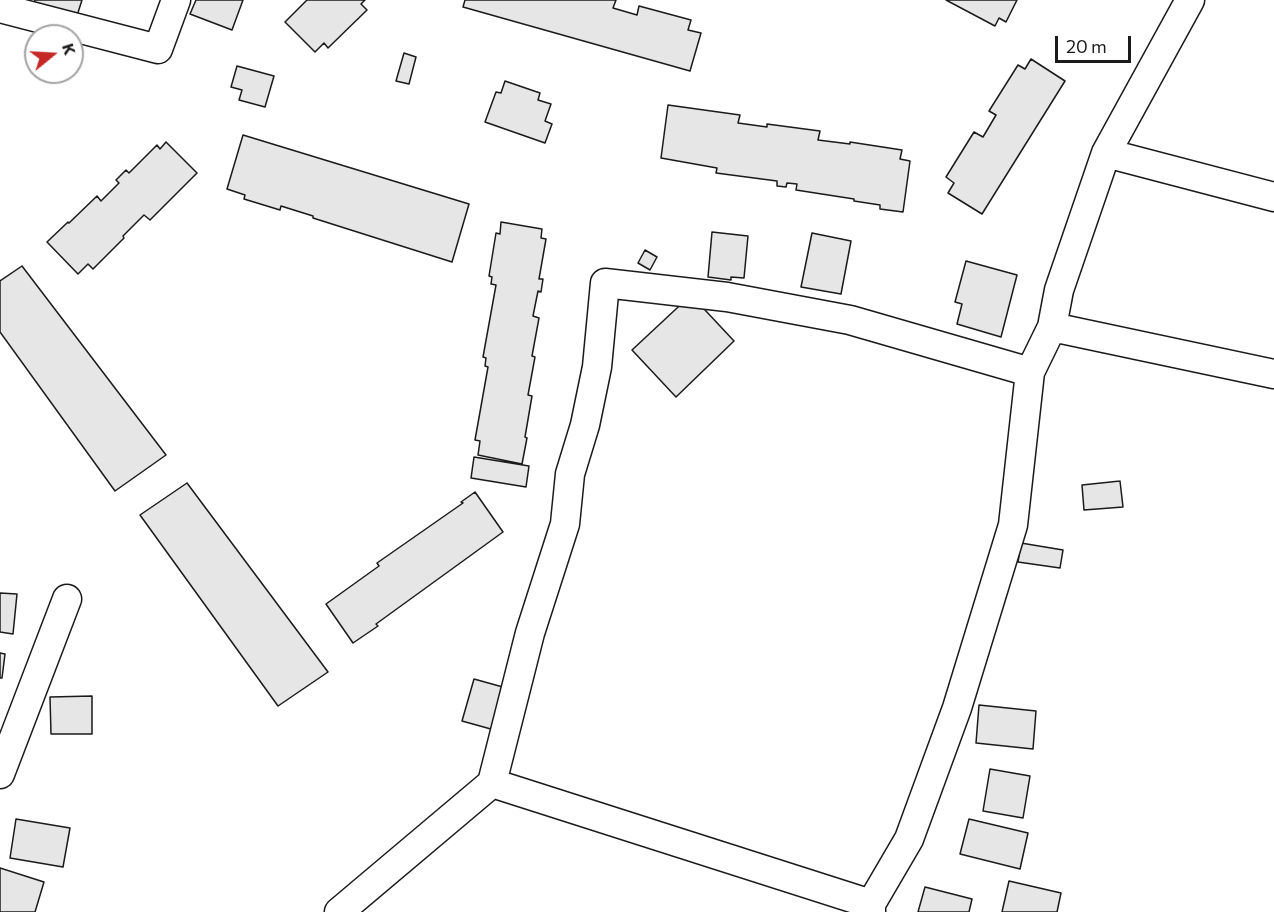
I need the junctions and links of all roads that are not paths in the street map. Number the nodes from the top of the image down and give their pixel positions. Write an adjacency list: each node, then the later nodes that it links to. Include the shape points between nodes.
1 (177, 0): 3 (street, via 158,49)
2 (1190, 0): 4 (street)
3 (0, 8)
4 (1106, 153): 5 (street); 6 (street, via 1059,290)
5 (1274, 197)
6 (1052, 327): 7 (street); 8 (street)
7 (1030, 372): 11 (street, via 850,320 727,297 605,283 597,367 570,474 565,524 530,633); 12 (street, via 1013,525 957,708 909,838)
8 (1274, 374)
9 (67, 599): 10 (street)
10 (0, 774)
11 (492, 783): 12 (street); 13 (street)
12 (871, 908)
13 (339, 912)

